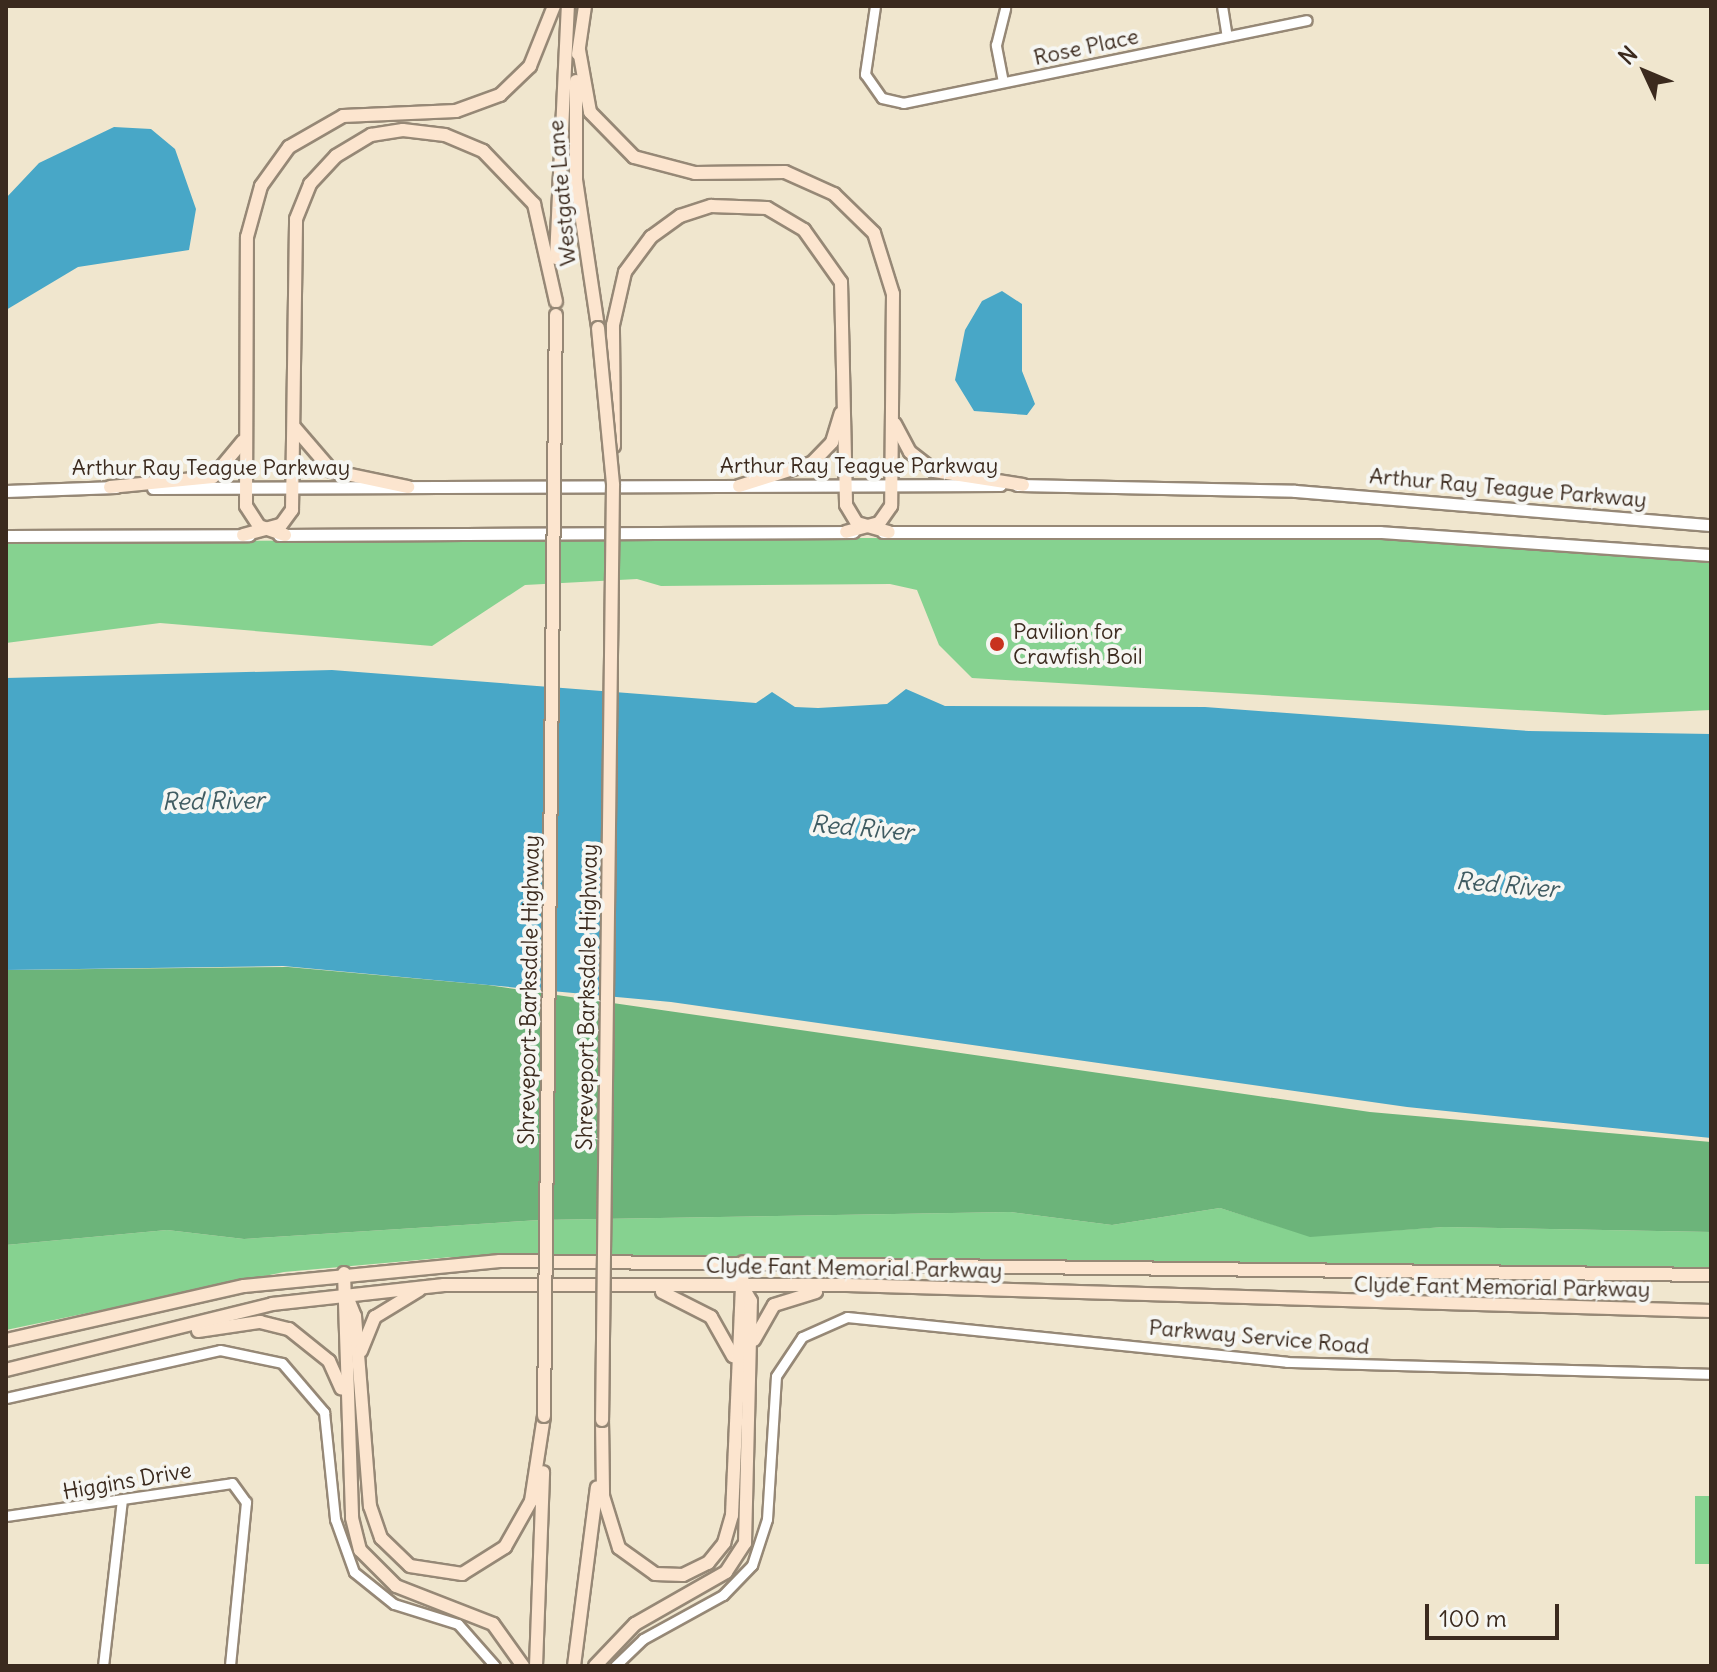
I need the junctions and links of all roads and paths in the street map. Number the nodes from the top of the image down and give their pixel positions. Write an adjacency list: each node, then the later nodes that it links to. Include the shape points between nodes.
1 (554, 6): 16 (main road, via 530,66 500,95 456,111 343,116 307,134 275,164 251,210 247,237)
2 (568, 6): 11 (main road, Westgate Lane, via 557,130)
3 (585, 6): 9 (main road, Westgate Lane)
4 (875, 6): 10 (street, Rose Place, via 864,67 875,93 903,103)
5 (1222, 6): 8 (street)
6 (1005, 8): 10 (street, via 996,45)
7 (1307, 20): 8 (street, Rose Place)
8 (1227, 36): 10 (street, Rose Place)
9 (579, 50): 12 (main road, Westgate Lane, via 574,153); 14 (main road, via 590,112 634,157 695,173 785,172 819,185 862,217 882,248 892,285)
10 (1003, 82)
11 (556, 308): 15 (main road, via 542,225 505,168 445,135 371,135 321,170 296,219); 54 (main road, Shreveport-Barksdale Highway, bridge)
12 (598, 328): 17 (main road, Shreveport Barksdale Highway, bridge)
13 (844, 386): 17 (main road, bridge, via 841,282 804,230 767,208 711,206 665,226 625,272 613,325); 18 (main road); 21 (main road, via 837,430 818,459 793,474)
14 (891, 414): 19 (main road); 20 (main road, via 906,447 928,468)
15 (293, 423): 23 (main road, via 310,454 332,471); 25 (main road)
16 (246, 427): 22 (main road, via 236,458 213,477); 24 (main road)
17 (613, 485): 55 (main road, Shreveport Barksdale Highway, bridge)
18 (846, 485): 19 (street, Arthur Ray Teague Parkway); 21 (street, Arthur Ray Teague Parkway); 28 (main road, via 848,514)
19 (891, 485): 20 (street, Arthur Ray Teague Parkway); 28 (main road, via 889,514)
20 (1023, 485): 27 (street, Arthur Ray Teague Parkway, via 1295,491)
21 (739, 486): 23 (street, Arthur Ray Teague Parkway)
22 (110, 487): 24 (street, Arthur Ray Teague Parkway); 26 (street, Arthur Ray Teague Parkway)
23 (408, 487): 25 (street, Arthur Ray Teague Parkway)
24 (246, 488): 25 (street, Arthur Ray Teague Parkway); 29 (main road, via 248,513)
25 (293, 488): 29 (main road, via 289,517)
26 (6, 491)
27 (1711, 525)
28 (869, 527): 30 (main road); 31 (main road)
29 (265, 529): 32 (main road); 33 (main road)
30 (846, 532): 31 (street); 33 (street)
31 (889, 532): 35 (street, via 1380,532)
32 (243, 535): 33 (street); 34 (street)
33 (285, 535)
34 (6, 536)
35 (1711, 555)
36 (743, 1262): 37 (main road, Clyde Fant Memorial Parkway, via 500,1261); 38 (main road, Clyde Fant Memorial Parkway); 42 (main road)
37 (344, 1273): 43 (main road); 45 (main road, Clyde Fant Memorial Parkway, via 170,1300)
38 (1711, 1275)
39 (444, 1285): 41 (main road, Clyde Fant Memorial Parkway); 43 (main road, Clyde Fant Memorial Parkway); 48 (main road, via 387,1305 367,1332)
40 (847, 1285): 42 (main road, Clyde Fant Memorial Parkway); 44 (main road, Clyde Fant Memorial Parkway); 47 (main road, via 774,1305)
41 (623, 1286): 42 (main road, Clyde Fant Memorial Parkway); 49 (main road, via 691,1301 720,1328)
42 (742, 1286): 47 (main road, via 751,1301); 49 (main road)
43 (346, 1294): 46 (main road, Clyde Fant Memorial Parkway); 48 (main road); 53 (main road)
44 (1711, 1311)
45 (6, 1340)
46 (97, 1349): 50 (main road, Clyde Fant Memorial Parkway); 53 (main road, via 233,1324 276,1324 329,1361)
47 (751, 1351): 64 (main road, via 745,1543 726,1572 635,1624)
48 (360, 1358): 54 (main road, via 370,1506 386,1545 418,1570 462,1574 505,1547 534,1490)
49 (735, 1362): 55 (main road, via 730,1529 717,1553 696,1570 655,1574 619,1548 603,1496)
50 (6, 1370)
51 (1711, 1374): 65 (street, Parkway Service Road, via 1287,1362 881,1315 847,1317 810,1332 787,1356 770,1395 767,1519 752,1565 723,1595 643,1639)
52 (6, 1398): 60 (street, via 220,1350 282,1363 324,1412 338,1539 354,1572 394,1604 458,1624)
53 (346, 1403): 61 (main road, via 352,1518 366,1560 396,1586 478,1613 506,1637)
54 (544, 1416): 62 (main road, Shreveport-Barksdale Highway)
55 (602, 1420): 63 (main road, Shreveport Barksdale Highway)
56 (122, 1500): 57 (street, Higgins Drive); 58 (street); 59 (street, Higgins Drive, via 225,1481 245,1499)
57 (6, 1516)
58 (103, 1666)
59 (230, 1666)
60 (495, 1666)
61 (523, 1666)
62 (536, 1666)
63 (574, 1666)
64 (595, 1666)
65 (615, 1666)

